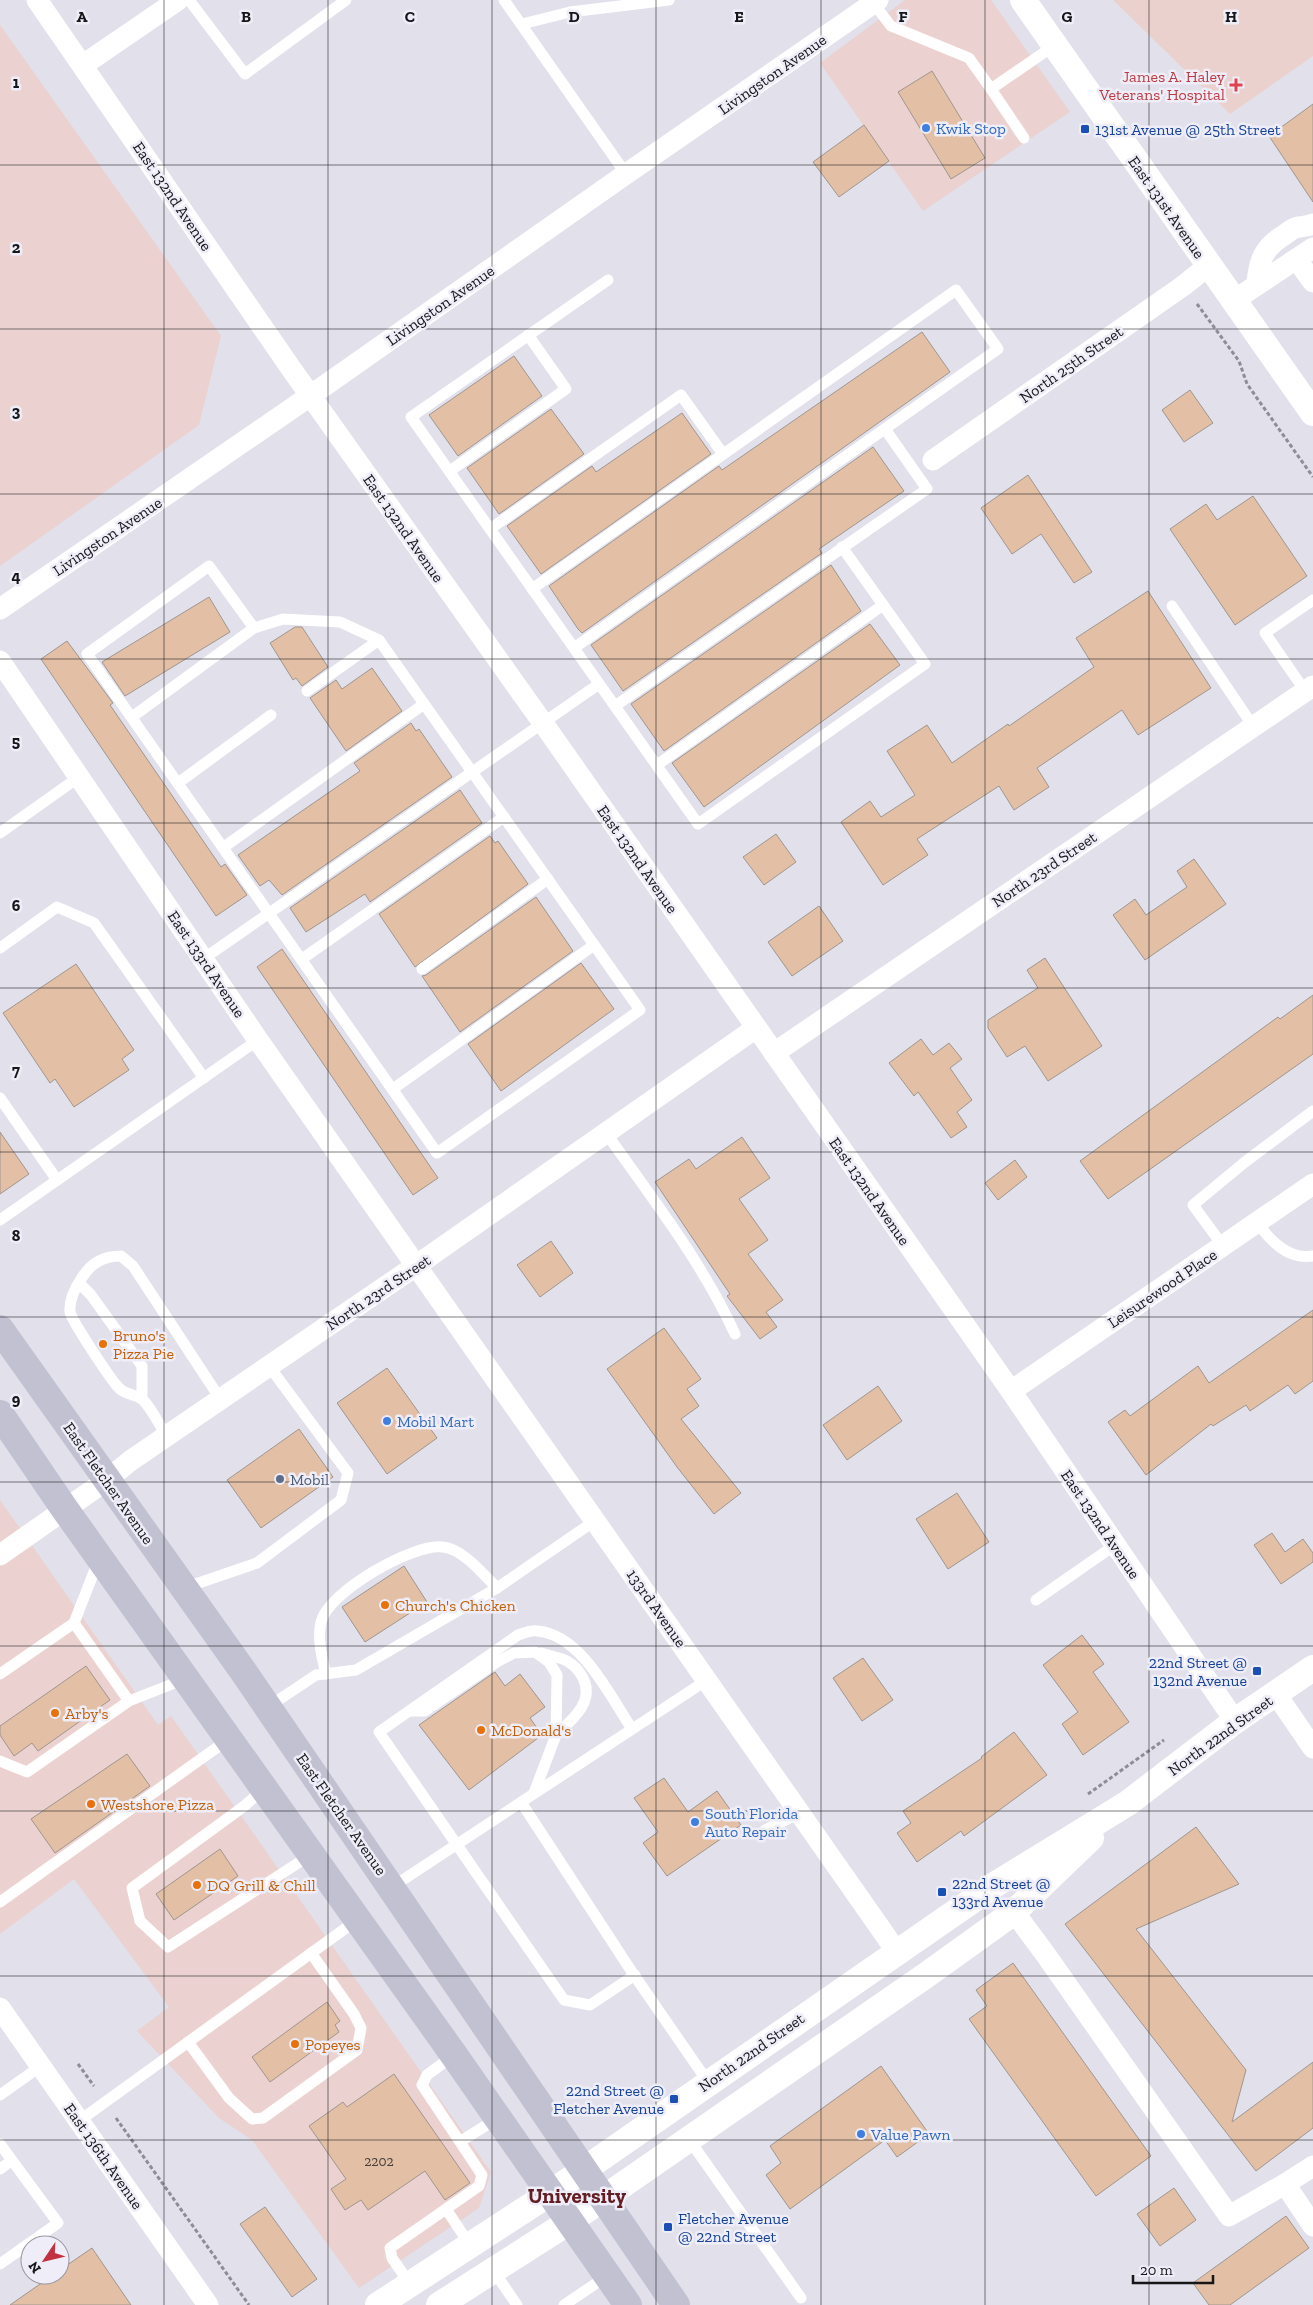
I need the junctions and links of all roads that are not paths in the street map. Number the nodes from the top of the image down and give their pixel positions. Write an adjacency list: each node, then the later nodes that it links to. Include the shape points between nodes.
1 (37, 0): 11 (street, East 132nd Avenue)
2 (178, 0): 11 (street)
3 (189, 0): 4 (lane, via 245,74)
4 (346, 0)
5 (504, 0): 9 (lane)
6 (669, 0): 9 (lane, via 570,12)
7 (1023, 0): 10 (street, East 131st Avenue)
8 (876, 2): 12 (lane, via 891,26 969,58); 14 (street, Livingston Avenue)
9 (522, 24): 14 (lane)
10 (1055, 45): 12 (lane); 17 (street, East 131st Avenue)
11 (83, 65): 23 (street, East 132nd Avenue)
12 (991, 89): 13 (lane)
13 (1024, 138)
14 (626, 174): 23 (street, Livingston Avenue)
15 (1313, 224): 20 (street, via 1295,228 1264,252)
16 (1305, 254): 19 (street); 20 (street)
17 (1208, 266): 21 (street, East 131st Avenue); 27 (street, North 25th Street)
18 (608, 280): 22 (lane)
19 (1313, 282)
20 (1257, 283): 21 (street)
21 (1233, 301): 24 (street, East 131st Avenue)
22 (528, 335): 28 (lane, via 566,389); 28 (lane, via 411,417)
23 (310, 396): 35 (street, Livingston Avenue); 47 (street, East 132nd Avenue)
24 (1313, 413)
25 (885, 429): 26 (lane, via 998,349 956,290); 30 (lane, via 927,489); 38 (lane)
26 (723, 454): 29 (lane, via 681,395); 31 (lane)
27 (932, 460)
28 (450, 471): 29 (lane)
29 (490, 529): 31 (lane)
30 (842, 548): 33 (lane); 44 (lane)
31 (532, 588): 38 (lane)
32 (1313, 600): 41 (lane, via 1265,633)
33 (883, 605): 49 (lane); 49 (lane, via 925,664 698,824)
34 (1172, 606): 48 (lane)
35 (0, 609)
36 (254, 628): 37 (lane, via 283,618 340,622); 46 (lane); 46 (lane, via 209,566 88,654)
37 (379, 640): 42 (lane); 43 (lane)
38 (574, 648): 40 (lane)
39 (0, 661): 51 (street, East 133rd Avenue)
40 (600, 684): 44 (lane); 47 (lane)
41 (1309, 688): 48 (street, North 23rd Street)
42 (307, 691)
43 (424, 704): 50 (lane); 55 (lane)
44 (615, 706): 49 (lane)
45 (271, 716): 52 (lane)
46 (132, 717): 52 (lane)
47 (543, 724): 50 (lane); 63 (street, East 132nd Avenue)
48 (1254, 726): 65 (street, North 23rd Street)
49 (656, 765)
50 (472, 773): 53 (lane); 57 (lane)
51 (79, 777): 54 (lane); 60 (street, East 133rd Avenue)
52 (178, 783): 55 (lane)
53 (504, 817): 56 (lane); 61 (lane)
54 (0, 833)
55 (224, 847): 57 (lane)
56 (548, 879): 58 (lane); 62 (lane)
57 (270, 913): 60 (lane); 61 (lane)
58 (594, 945): 67 (lane); 67 (lane, via 640,1010 438,1153)
59 (0, 948): 66 (lane, via 57,907 94,924)
60 (203, 959): 64 (street, East 133rd Avenue)
61 (302, 959): 67 (lane)
62 (422, 969)
63 (756, 1028): 65 (street, East 132nd Avenue); 70 (street, North 23rd Street)
64 (258, 1040): 66 (lane); 77 (street, East 133rd Avenue)
65 (774, 1053): 82 (street, East 132nd Avenue)
66 (204, 1078): 71 (lane)
67 (393, 1089)
68 (0, 1098): 71 (lane)
69 (1313, 1112): 75 (lane, via 1193,1205)
70 (606, 1132): 77 (street, North 23rd Street); 80 (lane, via 696,1262)
71 (57, 1180): 73 (lane)
72 (1313, 1184): 74 (street, Leisurewood Place)
73 (0, 1220)
74 (1257, 1222): 75 (street, Leisurewood Place); 76 (lane, via 1278,1246 1301,1258)
75 (1222, 1246): 82 (street, Leisurewood Place)
76 (1313, 1256)
77 (417, 1265): 81 (street, North 23rd Street); 89 (street, 133rd Avenue)
78 (79, 1283): 83 (lane, via 91,1294 142,1366); 83 (lane, via 71,1299 70,1312 79,1330 120,1389); 84 (lane, via 98,1260 122,1256 133,1266)
79 (0, 1329): 87 (main road, East Fletcher Avenue)
80 (735, 1334)
81 (269, 1366): 84 (street, North 23rd Street); 93 (lane, via 348,1473 341,1500 257,1563)
82 (1011, 1391): 90 (street, East 132nd Avenue)
83 (142, 1399): 86 (lane)
84 (221, 1400): 86 (street, North 23rd Street)
85 (0, 1414): 88 (main road)
86 (167, 1436): 87 (street, North 23rd Street)
87 (107, 1480): 88 (street, North 23rd Street); 93 (main road, East Fletcher Avenue)
88 (64, 1508): 91 (street, North 23rd Street); 92 (main road)
89 (596, 1520): 94 (lane); 102 (street, 133rd Avenue)
90 (1115, 1545): 95 (lane); 107 (street, East 132nd Avenue)
91 (0, 1555)
92 (99, 1557): 96 (lane); 101 (main road)
93 (184, 1588): 105 (main road, East Fletcher Avenue)
94 (497, 1588): 100 (lane, via 356,1670); 100 (lane, via 464,1557 442,1546 421,1550 377,1569 338,1596 325,1610 319,1639)
95 (1036, 1600)
96 (74, 1623): 99 (lane); 104 (lane)
97 (535, 1652): 106 (lane, via 514,1653 425,1711); 109 (lane, via 549,1662 557,1675); 109 (lane, via 568,1661 581,1672 586,1684 587,1698 576,1716)
98 (1313, 1668): 103 (street, North 22nd Street)
99 (0, 1674)
100 (326, 1674): 105 (lane, via 316,1675)
101 (185, 1678): 104 (lane); 110 (main road)
102 (707, 1680): 108 (lane); 117 (street, 133rd Avenue)
103 (1276, 1694): 107 (street, North 22nd Street); 111 (street)
104 (129, 1701): 112 (lane, via 27,1772)
105 (268, 1707): 121 (main road, East Fletcher Avenue)
106 (410, 1711): 108 (lane, via 518,1634 537,1631 566,1640 588,1663); 119 (lane, via 379,1732)
107 (1235, 1721): 116 (street, North 22nd Street)
108 (632, 1728): 114 (lane)
109 (556, 1735): 114 (lane)
110 (229, 1739): 113 (main road); 122 (lane)
111 (1313, 1748)
112 (0, 1761)
113 (265, 1788): 120 (main road); 120 (lane, via 132,1888 140,1921 168,1947)
114 (534, 1793): 115 (lane)
115 (521, 1802): 119 (lane); 127 (lane)
116 (1128, 1803): 123 (street, North 22nd Street); 125 (street, North 22nd Street, via 996,1884)
117 (800, 1813): 118 (lane); 125 (street, 133rd Avenue)
118 (765, 1830)
119 (458, 1843): 121 (lane); 127 (lane, via 564,2000 590,2005)
120 (312, 1854): 124 (main road)
121 (392, 1887): 142 (main road, East Fletcher Avenue)
122 (0, 1902)
123 (1014, 1912): 136 (street, North 22nd Street); 143 (street, via 1230,2216)
124 (358, 1919): 126 (lane); 130 (main road)
125 (897, 1952): 132 (street, North 22nd Street)
126 (311, 1953): 129 (lane); 129 (lane, via 361,2028 357,2050 263,2118 252,2119 229,2098)
127 (635, 1975): 132 (lane)
128 (0, 2008): 131 (street, East 136th Avenue)
129 (188, 2042): 135 (lane)
130 (454, 2055): 134 (main road); 137 (lane, via 427,2075 422,2084)
131 (41, 2066): 133 (lane); 135 (street, East 136th Avenue)
132 (708, 2082): 142 (street, North 22nd Street)
133 (0, 2095)
134 (498, 2118): 137 (lane); 144 (main road)
135 (79, 2121): 155 (street, East 136th Avenue)
136 (688, 2138): 145 (street, North 22nd Street); 154 (lane)
137 (461, 2141): 146 (lane, via 482,2175 479,2186)
138 (0, 2144): 139 (lane)
139 (11, 2161): 141 (lane); 150 (lane, via 58,2224)
140 (1313, 2166): 143 (street)
141 (0, 2169)
142 (583, 2171): 144 (street, North 22nd Street); 145 (main road, East Fletcher Avenue)
143 (1285, 2184): 148 (street)
144 (549, 2194): 147 (main road); 149 (street, North 22nd Street)
145 (602, 2199): 147 (street, North 22nd Street); 161 (main road, East Fletcher Avenue)
146 (446, 2209): 149 (lane); 153 (lane, via 390,2248 392,2258)
147 (569, 2222): 151 (street, North 22nd Street); 152 (main road)
148 (1313, 2226)
149 (470, 2245): 153 (street, North 22nd Street)
150 (0, 2264)
151 (494, 2270): 157 (street, North 22nd Street); 158 (lane)
152 (607, 2276): 159 (lane); 160 (main road)
153 (410, 2284): 156 (street, North 22nd Street)
154 (801, 2298)
155 (208, 2305)
156 (378, 2305)
157 (439, 2305)
158 (517, 2305)
159 (564, 2305)
160 (628, 2305)
161 (676, 2305)

